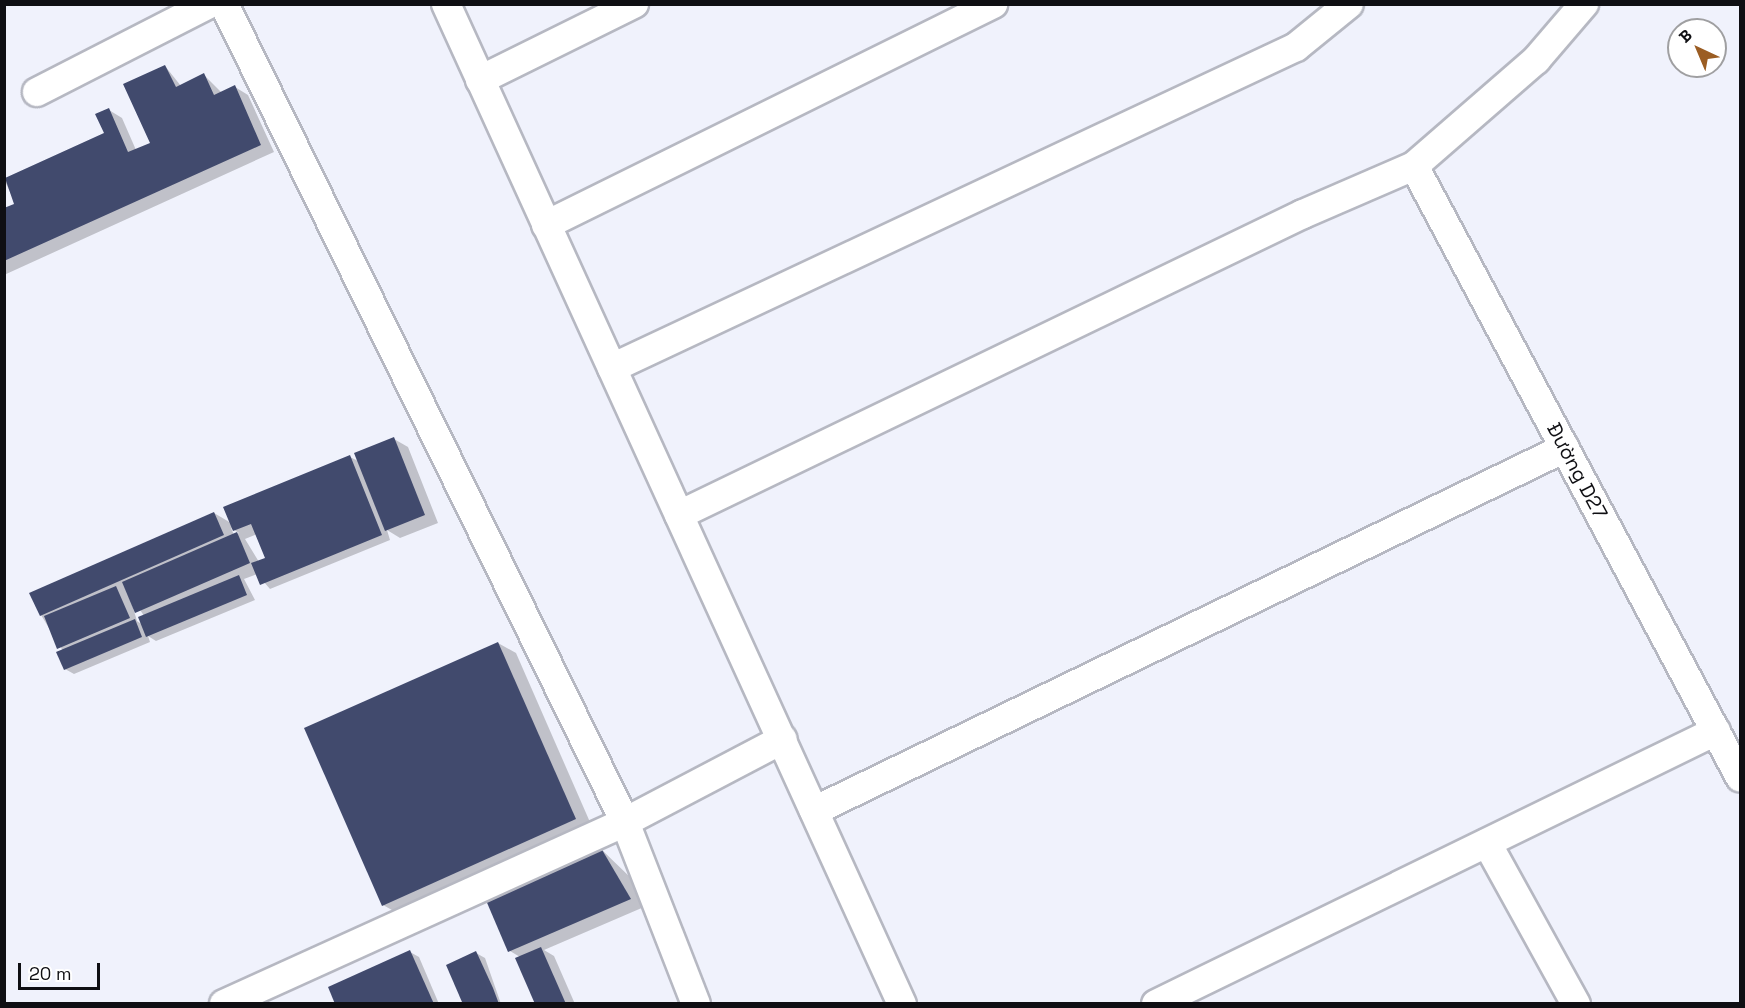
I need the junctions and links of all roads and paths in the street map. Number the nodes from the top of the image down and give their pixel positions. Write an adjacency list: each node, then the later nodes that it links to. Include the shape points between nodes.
1 (209, 4): 9 (street)
2 (224, 4): 19 (street)
3 (446, 4): 8 (street)
4 (634, 4): 8 (street)
5 (993, 4): 11 (street)
6 (1349, 4): 12 (street, via 1286,52)
7 (1584, 4): 10 (street, via 1536,60)
8 (480, 80): 11 (street)
9 (37, 92)
10 (1414, 166): 13 (street, Đường D27); 14 (street, via 1303,214)
11 (546, 225): 12 (street)
12 (612, 368): 14 (street)
13 (1565, 448): 15 (street, Đường D27); 18 (street)
14 (679, 515): 16 (street)
15 (1716, 732): 17 (street, Đường D27); 20 (street)
16 (783, 739): 18 (street); 19 (street)
17 (1740, 777)
18 (814, 811): 24 (street)
19 (625, 822): 22 (street); 23 (street)
20 (1487, 843): 21 (street); 26 (street)
21 (1196, 995): 25 (street)
22 (225, 1004)
23 (696, 1004)
24 (902, 1004)
25 (1156, 1004)
26 (1576, 1004)

